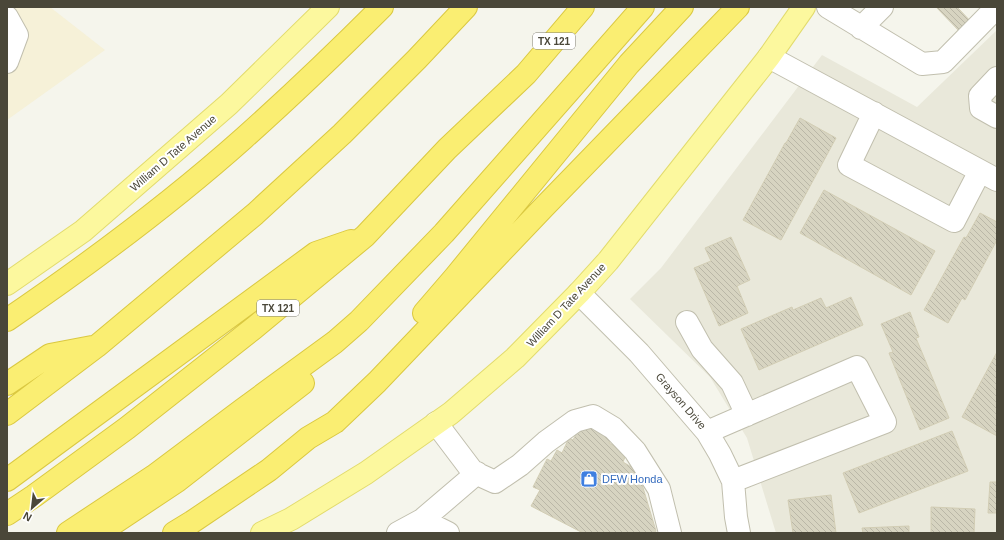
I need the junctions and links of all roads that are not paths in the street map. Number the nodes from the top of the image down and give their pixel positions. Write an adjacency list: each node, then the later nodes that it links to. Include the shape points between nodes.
1 (328, 7): 21 (main road, William D Tate Avenue, via 229,104 83,231)
2 (382, 7): 23 (highway, via 282,104 198,178 117,241)
3 (466, 7): 26 (highway, via 342,134 255,214)
4 (583, 7): 20 (highway, TX 121, via 526,74 447,149)
5 (643, 7): 25 (highway, via 444,233 359,321)
6 (682, 7): 32 (highway, via 629,64 455,277 372,371 331,411)
7 (738, 7): 32 (highway, via 377,382 335,422)
8 (804, 7): 14 (main road, William D Tate Avenue)
9 (828, 7): 13 (street)
10 (882, 7): 13 (street)
11 (997, 8): 13 (street, via 943,62 922,64)
12 (7, 17): 15 (street, via 17,35)
13 (861, 28)
14 (769, 56): 17 (street); 22 (main road, William D Tate Avenue)
15 (7, 62)
16 (997, 78): 18 (street, via 980,96 981,108)
17 (874, 114): 19 (street); 19 (street, via 849,165 954,221)
18 (997, 117)
19 (989, 176)
20 (365, 236): 34 (highway, via 316,253); 36 (highway, TX 121, via 127,428)
21 (7, 284)
22 (580, 293): 30 (main road, William D Tate Avenue, via 515,358); 31 (street, Grayson Drive, via 639,353)
23 (7, 320)
24 (687, 322): 29 (street, via 702,349 732,383)
25 (335, 342): 38 (highway, via 154,476); 39 (highway, via 317,372 177,480)
26 (97, 346): 27 (highway, via 50,356); 28 (highway)
27 (7, 384)
28 (7, 414)
29 (747, 415): 31 (street); 35 (street, via 857,367 885,422)
30 (436, 423): 33 (street); 41 (main road, William D Tate Avenue, via 366,473 291,519)
31 (707, 432): 35 (street, Grayson Drive)
32 (308, 438): 40 (highway, via 269,470)
33 (477, 473): 37 (street); 44 (street, via 495,482 575,421 592,416 613,428 635,451 659,489)
34 (7, 480)
35 (733, 481): 45 (street, Grayson Drive)
36 (7, 514)
37 (422, 520): 42 (street); 43 (street)
38 (68, 533)
39 (99, 533)
40 (174, 533)
41 (262, 533)
42 (398, 533)
43 (448, 533)
44 (670, 533)
45 (739, 533)

